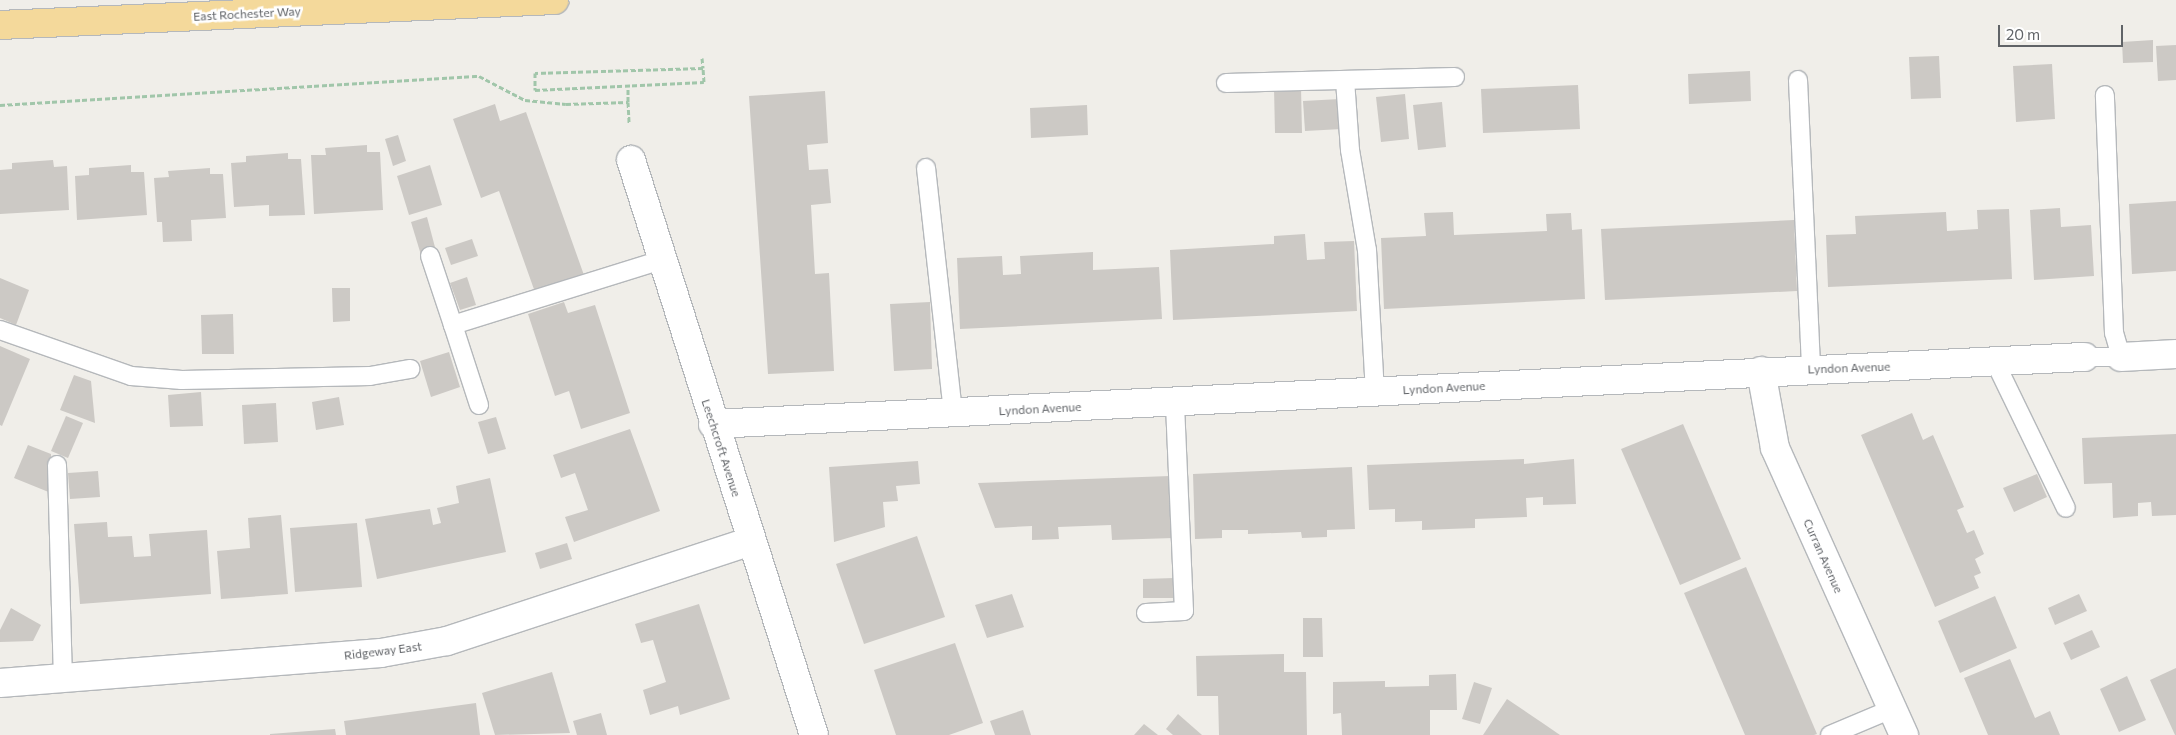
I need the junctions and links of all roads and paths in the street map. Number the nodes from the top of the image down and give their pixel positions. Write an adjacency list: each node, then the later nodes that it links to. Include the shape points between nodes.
1 (554, 0): 2 (highway, East Rochester Way)
2 (0, 25)
3 (702, 58): 4 (path)
4 (703, 68): 9 (path, via 704,82); 9 (path, via 535,73 535,90)
5 (1455, 77): 6 (lane)
6 (1345, 80): 8 (lane); 25 (lane, via 1350,150 1367,250)
7 (1798, 80): 23 (lane)
8 (1226, 83)
9 (628, 87): 11 (path, via 628,102 566,104 525,100 478,76)
10 (2105, 95): 19 (lane, via 2114,333)
11 (0, 105)
12 (631, 160): 15 (street, Leechcroft Avenue)
13 (926, 168): 28 (lane)
14 (430, 256): 16 (lane)
15 (662, 260): 16 (lane); 29 (street, Leechcroft Avenue)
16 (453, 325): 27 (lane)
17 (0, 330): 22 (lane, via 131,376 182,380 360,376)
18 (2176, 354): 19 (street, Lyndon Avenue)
19 (2121, 357): 20 (lane, Lyndon Avenue)
20 (2084, 358): 21 (street, Lyndon Avenue)
21 (1995, 362): 23 (street, Lyndon Avenue); 31 (lane)
22 (410, 369)
23 (1811, 370): 24 (street, Lyndon Avenue)
24 (1761, 371): 25 (street, Lyndon Avenue); 36 (street, Curran Avenue, via 1775,448)
25 (1375, 391): 26 (street, Lyndon Avenue)
26 (1175, 402): 28 (street, Lyndon Avenue); 33 (lane, via 1184,611)
27 (479, 405)
28 (953, 413): 29 (street, Lyndon Avenue)
29 (713, 424): 32 (street, Leechcroft Avenue)
30 (57, 465): 34 (lane)
31 (2066, 508)
32 (751, 541): 34 (street, Ridgeway East, via 447,642 381,653); 37 (street, Leechcroft Avenue)
33 (1146, 612)
34 (63, 678): 35 (street, Ridgeway East)
35 (0, 683)
36 (1892, 709): 38 (lane); 39 (street, Curran Avenue)
37 (814, 735)
38 (1830, 735)
39 (1904, 735)

